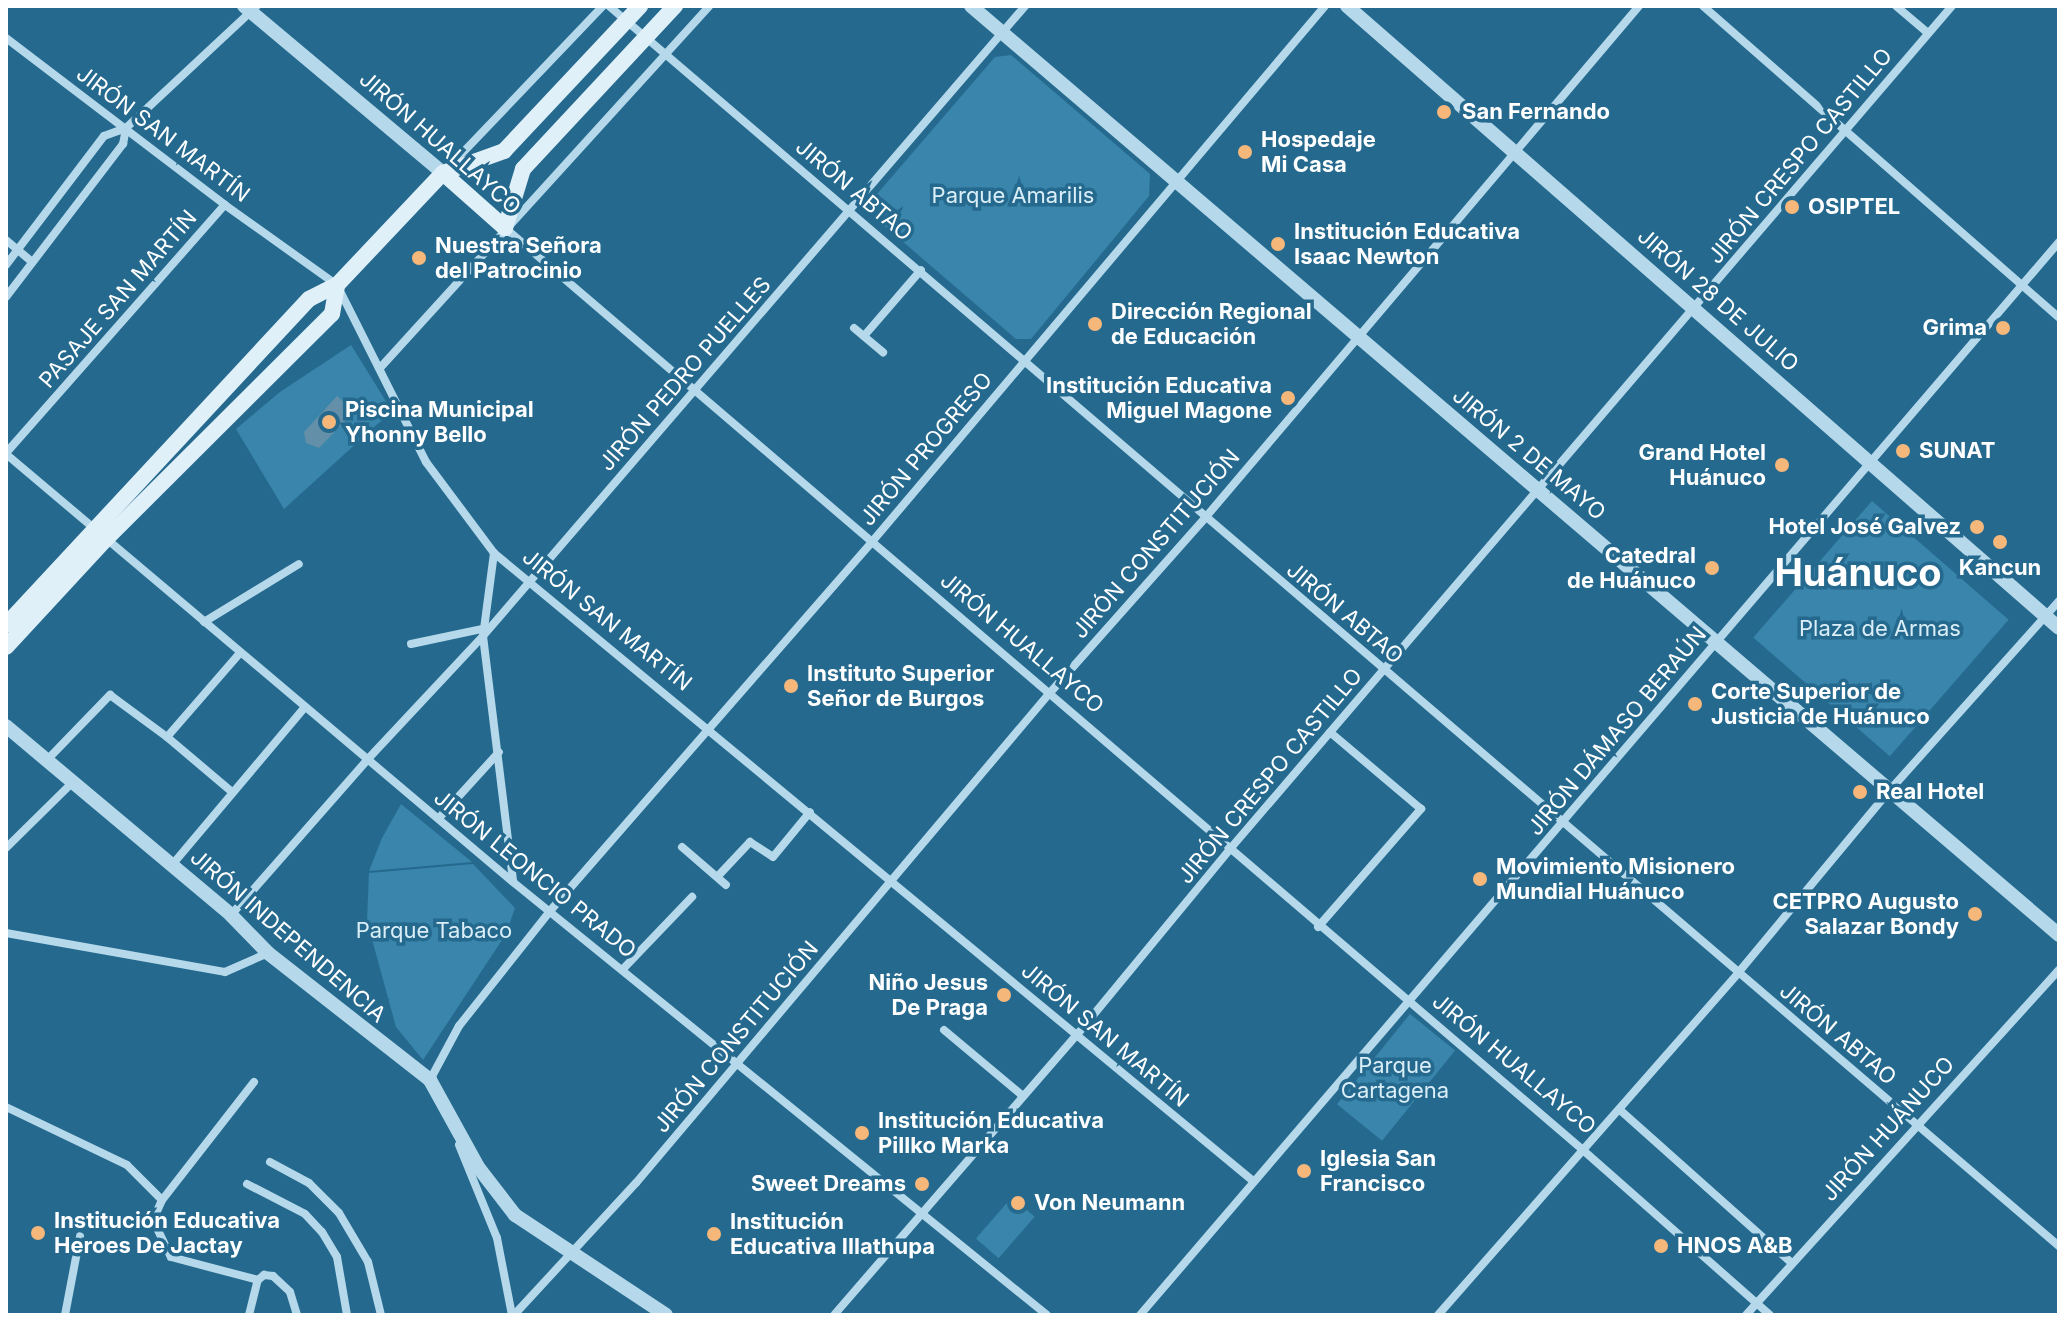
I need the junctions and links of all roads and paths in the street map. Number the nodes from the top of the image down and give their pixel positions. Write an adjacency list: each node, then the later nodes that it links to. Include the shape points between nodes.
1 (606, 6): 14 (street, JIRÓN ABTAO); 23 (street)
2 (640, 6): 14 (main road)
3 (675, 6): 17 (main road)
4 (709, 6): 19 (street)
5 (971, 6): 15 (street, JIRÓN 2 DE MAYO)
6 (1025, 6): 15 (street, JIRÓN PEDRO PUELLES)
7 (1325, 6): 24 (street, JIRÓN PROGRESO)
8 (1347, 6): 22 (street, JIRÓN 28 DE JULIO)
9 (1639, 6): 22 (street, JIRÓN CONSTITUCIÓN)
10 (1703, 6): 21 (street)
11 (1896, 6): 16 (street)
12 (1952, 6): 16 (street, JIRÓN CRESPO CASTILLO)
13 (251, 8): 20 (street); 23 (street, JIRÓN HUALLAYCO)
14 (626, 21): 17 (street, JIRÓN ABTAO); 23 (main road, via 504,151)
15 (1003, 33): 24 (street, JIRÓN 2 DE MAYO); 26 (street, JIRÓN PEDRO PUELLES)
16 (1928, 33): 21 (street, JIRÓN CRESPO CASTILLO)
17 (646, 37): 19 (street, JIRÓN ABTAO); 27 (main road, via 523,169)
18 (6, 38): 20 (street, JIRÓN SAN MARTÍN)
19 (665, 54): 26 (street, JIRÓN ABTAO); 27 (street)
20 (126, 128): 25 (street, JIRÓN SAN MARTÍN); 30 (street, via 104,136); 31 (street, via 123,144)
21 (1845, 129): 35 (street); 37 (street, JIRÓN CRESPO CASTILLO)
22 (1513, 151): 37 (street, JIRÓN 28 DE JULIO); 41 (street, JIRÓN CONSTITUCIÓN)
23 (443, 173): 27 (main road, JIRÓN HUALLAYCO); 34 (main road)
24 (1177, 183): 41 (street, JIRÓN 2 DE MAYO); 43 (street, JIRÓN PROGRESO)
25 (225, 205): 34 (street, JIRÓN SAN MARTÍN); 46 (street, PASAJE SAN MARTÍN)
26 (849, 210): 33 (street, JIRÓN ABTAO); 45 (street, JIRÓN PEDRO PUELLES)
27 (505, 228): 44 (street); 45 (street, JIRÓN HUALLAYCO)
28 (6, 240): 30 (street)
29 (2059, 242): 35 (street, JIRÓN DÁMASO BERAÚN)
30 (18, 249): 31 (street); 32 (street)
31 (32, 262): 36 (street)
32 (6, 265)
33 (921, 270): 40 (street); 43 (street, JIRÓN ABTAO)
34 (337, 285): 44 (street, JIRÓN SAN MARTÍN); 50 (main road, via 309,299); 50 (main road, via 332,314)
35 (2022, 286): 38 (street); 47 (street, JIRÓN DÁMASO BERAÚN)
36 (6, 297)
37 (1696, 308): 47 (street, JIRÓN 28 DE JULIO); 48 (street, JIRÓN CRESPO CASTILLO)
38 (2059, 318)
39 (854, 328): 40 (street)
40 (864, 336): 42 (street)
41 (1357, 338): 48 (street, JIRÓN 2 DE MAYO); 49 (street, JIRÓN CONSTITUCIÓN)
42 (883, 352)
43 (1025, 359): 49 (street, JIRÓN ABTAO); 51 (street, JIRÓN PROGRESO)
44 (380, 368): 52 (street, JIRÓN SAN MARTÍN, via 426,462)
45 (694, 391): 51 (street, JIRÓN HUALLAYCO); 54 (street, JIRÓN PEDRO PUELLES)
46 (6, 454): 50 (street, JIRÓN LEONCIO PRADO)
47 (1869, 465): 56 (street, JIRÓN 28 DE JULIO); 61 (street, JIRÓN DÁMASO BERAÚN)
48 (1536, 490): 61 (street, JIRÓN 2 DE MAYO); 65 (street, JIRÓN CRESPO CASTILLO)
49 (1205, 518): 65 (street, JIRÓN ABTAO); 66 (street, JIRÓN CONSTITUCIÓN)
50 (100, 535): 57 (street, JIRÓN LEONCIO PRADO); 58 (main road); 63 (main road)
51 (871, 543): 66 (street, JIRÓN HUALLAYCO); 69 (street, JIRÓN PROGRESO)
52 (494, 553): 54 (street, JIRÓN SAN MARTÍN); 60 (street)
53 (299, 564): 57 (street)
54 (531, 580): 60 (street, JIRÓN PEDRO PUELLES); 69 (street, JIRÓN SAN MARTÍN)
55 (2059, 601): 56 (street)
56 (2046, 616): 59 (street, JIRÓN 28 DE JULIO); 76 (street)
57 (204, 622): 64 (street, JIRÓN LEONCIO PRADO)
58 (6, 625)
59 (2059, 628)
60 (483, 633): 62 (street); 72 (street); 74 (street, JIRÓN PEDRO PUELLES)
61 (1717, 640): 76 (street, JIRÓN 2 DE MAYO); 80 (street, JIRÓN DÁMASO BERAÚN)
62 (411, 644)
63 (6, 647)
64 (240, 653): 67 (street, JIRÓN LEONCIO PRADO); 71 (street)
65 (1385, 669): 70 (street, JIRÓN CRESPO CASTILLO); 80 (street, JIRÓN ABTAO)
66 (1048, 695): 83 (street, JIRÓN HUALLAYCO); 87 (street, JIRÓN CONSTITUCIÓN)
67 (304, 708): 74 (street, JIRÓN LEONCIO PRADO); 77 (street)
68 (6, 726): 73 (street, JIRÓN INDEPENDENCIA)
69 (711, 729): 78 (street, JIRÓN SAN MARTÍN); 90 (street, JIRÓN PROGRESO)
70 (1330, 732): 83 (street, JIRÓN CRESPO CASTILLO); 92 (street, via 1421,809)
71 (167, 737): 73 (street, via 110,695); 77 (street)
72 (499, 752): 79 (street); 86 (street)
73 (47, 760): 75 (street, JIRÓN INDEPENDENCIA)
74 (367, 760): 79 (street, JIRÓN LEONCIO PRADO); 91 (street, JIRÓN PEDRO PUELLES)
75 (73, 782): 82 (street); 84 (street, JIRÓN INDEPENDENCIA)
76 (1890, 790): 94 (street, JIRÓN 2 DE MAYO); 98 (street)
77 (231, 791): 84 (street)
78 (810, 812): 85 (street, via 773,857 750,842); 87 (street, JIRÓN SAN MARTÍN)
79 (439, 818): 86 (street, JIRÓN LEONCIO PRADO)
80 (1563, 824): 98 (street, JIRÓN ABTAO); 99 (street, JIRÓN DÁMASO BERAÚN)
81 (682, 847): 85 (street)
82 (6, 848)
83 (1230, 849): 92 (street, JIRÓN HUALLAYCO); 101 (street, JIRÓN CRESPO CASTILLO)
84 (172, 865): 91 (street, JIRÓN INDEPENDENCIA)
85 (718, 876): 88 (street)
86 (513, 882): 90 (street, JIRÓN LEONCIO PRADO)
87 (893, 882): 101 (street, JIRÓN SAN MARTÍN); 102 (street, JIRÓN CONSTITUCIÓN)
88 (726, 885)
89 (692, 897): 96 (street)
90 (550, 911): 96 (street, JIRÓN LEONCIO PRADO); 103 (street, JIRÓN PROGRESO, via 459,1026)
91 (231, 915): 95 (street, JIRÓN INDEPENDENCIA)
92 (1318, 927): 99 (street, JIRÓN HUALLAYCO)
93 (6, 933): 95 (street, via 225,972)
94 (2059, 935)
95 (268, 953): 103 (street, JIRÓN INDEPENDENCIA)
96 (623, 969): 102 (street, JIRÓN LEONCIO PRADO)
97 (2059, 970): 109 (street, JIRÓN HUÁNUCO)
98 (1738, 973): 107 (street); 109 (street, JIRÓN ABTAO)
99 (1408, 1003): 110 (street, JIRÓN HUALLAYCO); 112 (street, JIRÓN DÁMASO BERAÚN)
100 (944, 1030): 105 (street)
101 (1076, 1036): 105 (street, JIRÓN CRESPO CASTILLO); 112 (street, JIRÓN SAN MARTÍN)
102 (738, 1061): 115 (street, JIRÓN LEONCIO PRADO); 118 (street, JIRÓN CONSTITUCIÓN)
103 (430, 1080): 108 (street, JIRÓN INDEPENDENCIA)
104 (254, 1082): 114 (street)
105 (1023, 1096): 115 (street, JIRÓN CRESPO CASTILLO)
106 (6, 1107): 114 (street, via 127,1165)
107 (1620, 1110): 110 (street); 119 (street)
108 (450, 1116): 118 (street, JIRÓN INDEPENDENCIA, via 478,1167 515,1215); 127 (street, via 497,1238)
109 (1916, 1124): 117 (street, JIRÓN ABTAO); 119 (street, JIRÓN HUÁNUCO)
110 (1584, 1151): 121 (street, JIRÓN HUALLAYCO); 132 (street)
111 (270, 1162): 126 (street, via 309,1183 339,1213 368,1262)
112 (1253, 1181): 131 (street, JIRÓN DÁMASO BERAÚN)
113 (247, 1184): 125 (street, via 305,1214 322,1232 337,1257)
114 (162, 1200): 120 (street, via 153,1220 171,1257)
115 (922, 1212): 129 (street, JIRÓN CRESPO CASTILLO); 130 (street, JIRÓN LEONCIO PRADO)
116 (80, 1236): 122 (street)
117 (2059, 1246)
118 (576, 1252): 127 (street, JIRÓN CONSTITUCIÓN); 128 (street, JIRÓN INDEPENDENCIA)
119 (1792, 1263): 121 (street, JIRÓN HUÁNUCO)
120 (258, 1280): 123 (street); 124 (street, via 273,1276 290,1292)
121 (1756, 1303): 133 (street, JIRÓN HUÁNUCO); 134 (street, JIRÓN HUALLAYCO)
122 (65, 1315)
123 (249, 1315)
124 (297, 1315)
125 (347, 1315)
126 (381, 1315)
127 (513, 1315)
128 (666, 1315)
129 (834, 1315)
130 (1047, 1315)
131 (1140, 1315)
132 (1438, 1315)
133 (1746, 1315)
134 (1770, 1315)

